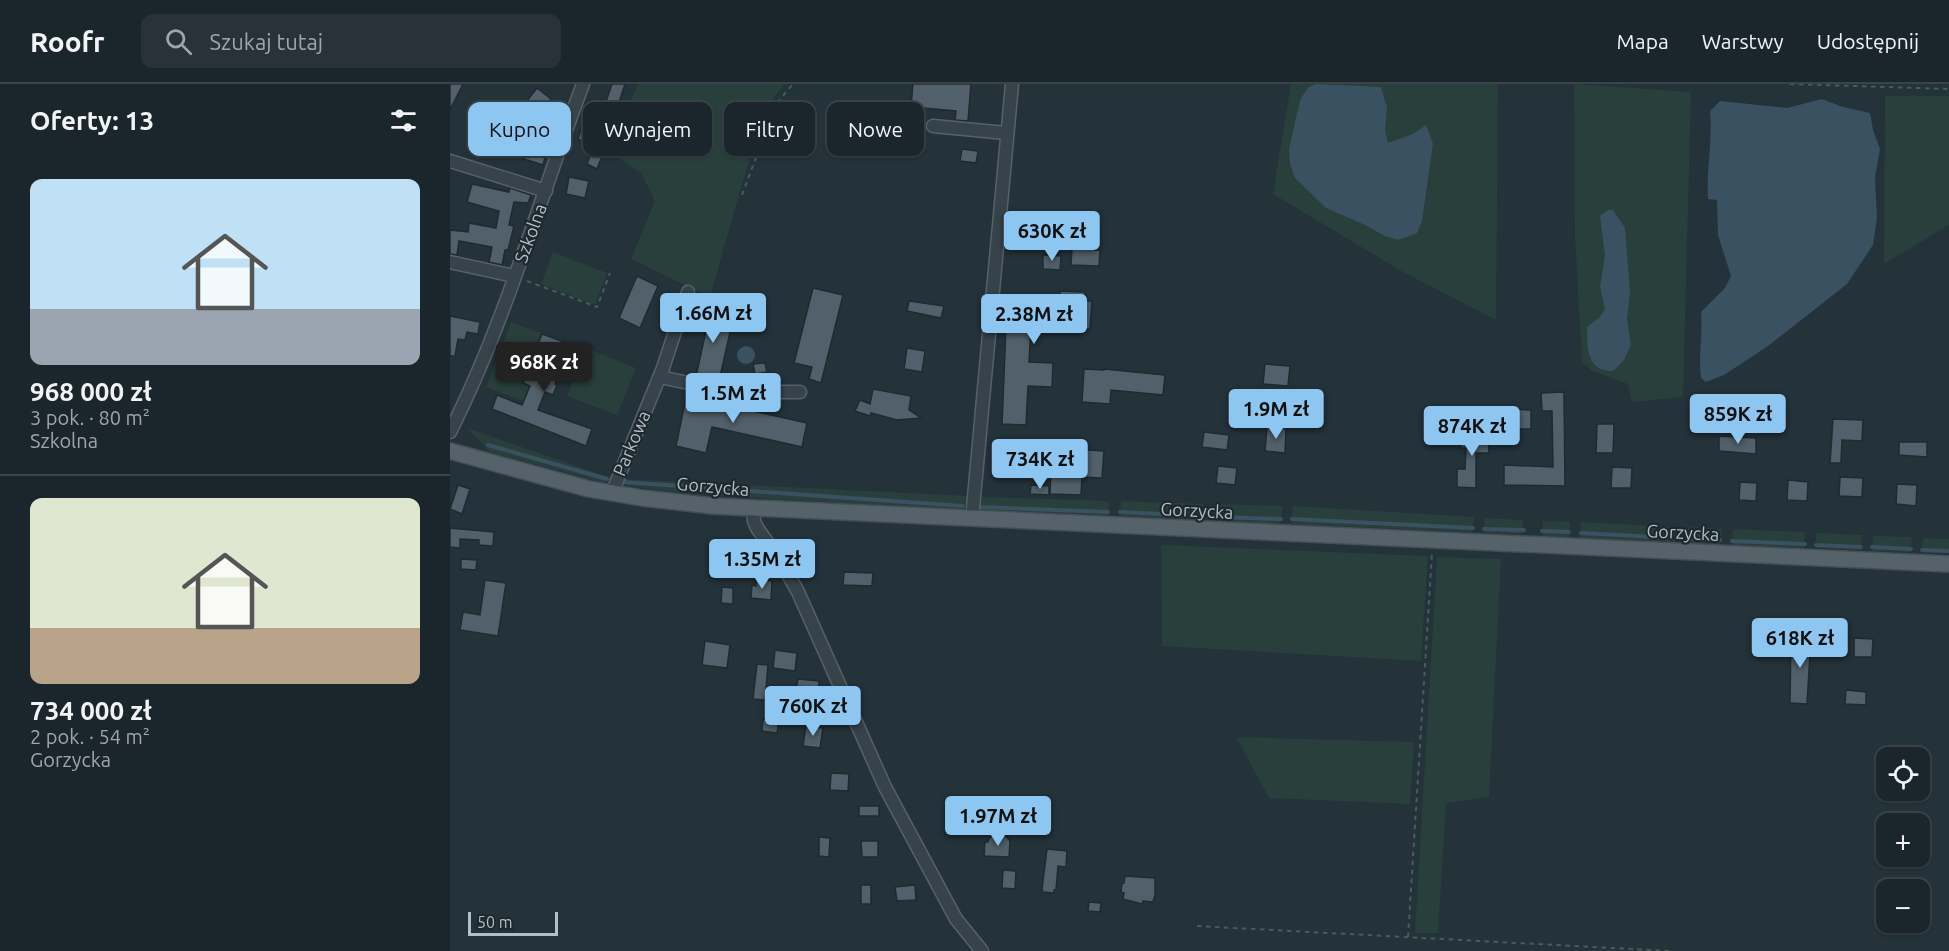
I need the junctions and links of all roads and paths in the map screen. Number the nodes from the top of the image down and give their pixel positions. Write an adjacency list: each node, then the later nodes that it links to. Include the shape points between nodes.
1 (583, 84): 9 (street, Szkolna)
2 (793, 84): 10 (path, via 776,104)
3 (1012, 84): 7 (street)
4 (1790, 84): 5 (path)
5 (1949, 89)
6 (933, 126): 7 (street)
7 (1006, 133): 21 (street)
8 (450, 161): 9 (street, Szkolna)
9 (546, 191): 13 (street, Szkolna)
10 (742, 195)
11 (450, 262): 13 (street, Szkolna)
12 (610, 273): 13 (path, via 597,307)
13 (519, 278): 17 (street, Szkolna)
14 (688, 292): 15 (street, Parkowa)
15 (660, 377): 16 (street, via 731,392); 19 (street, Parkowa)
16 (800, 392)
17 (450, 432)
18 (450, 451): 19 (main road, Gorzycka)
19 (612, 493): 20 (main road, Gorzycka)
20 (753, 509): 21 (main road, Gorzycka); 26 (street, via 757,528 798,592 885,788 956,919)
21 (972, 519): 22 (main road, Gorzycka)
22 (1432, 540): 23 (main road, Gorzycka); 25 (path)
23 (1949, 564)
24 (1197, 926): 25 (path)
25 (1408, 937): 27 (path)
26 (982, 951)
27 (1669, 951)

